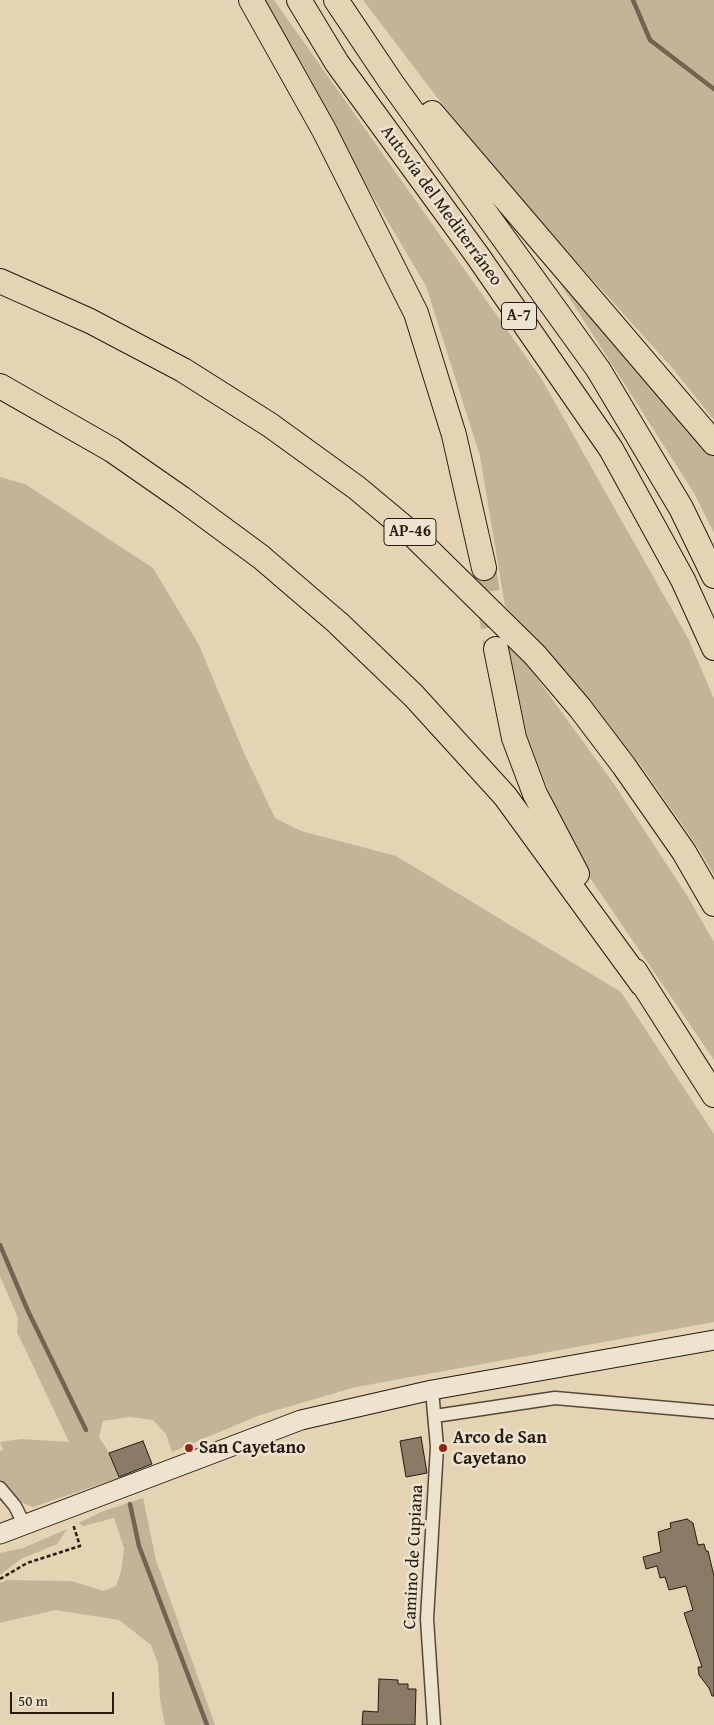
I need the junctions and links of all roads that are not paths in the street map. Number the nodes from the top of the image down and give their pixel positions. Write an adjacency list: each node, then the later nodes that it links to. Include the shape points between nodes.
1 (251, 0): 8 (highway, via 324,130 416,313 454,435)
2 (299, 0): 10 (highway, Autovía del Mediterráneo / A-7, via 337,63 478,255 611,449 683,580)
3 (336, 0): 4 (highway, Autovía del Mediterráneo / A-7)
4 (391, 82): 7 (highway, via 430,110); 9 (highway, Autovía del Mediterráneo / A-7, via 598,369 681,508)
5 (0, 281): 12 (highway, AP-46, via 90,320 183,370 270,425 357,488 412,534 534,655 580,708 684,852)
6 (0, 386): 13 (highway, via 112,450 173,492 261,557 338,623 414,696 504,796)
7 (714, 443)
8 (484, 568)
9 (714, 576)
10 (714, 648)
11 (496, 649): 13 (highway, via 514,738 535,794 566,857 620,942)
12 (714, 904)
13 (642, 984): 14 (highway)
14 (714, 1095)
15 (714, 1340): 16 (main road)
16 (432, 1390): 18 (street, Camino de Cupiana); 20 (main road, via 300,1420)
17 (714, 1412): 18 (street, via 555,1398)
18 (435, 1416): 22 (street, Camino de Cupiana, via 437,1447 427,1619)
19 (0, 1488): 20 (street, via 15,1506)
20 (25, 1526): 21 (main road)
21 (0, 1534)
22 (434, 1725)

